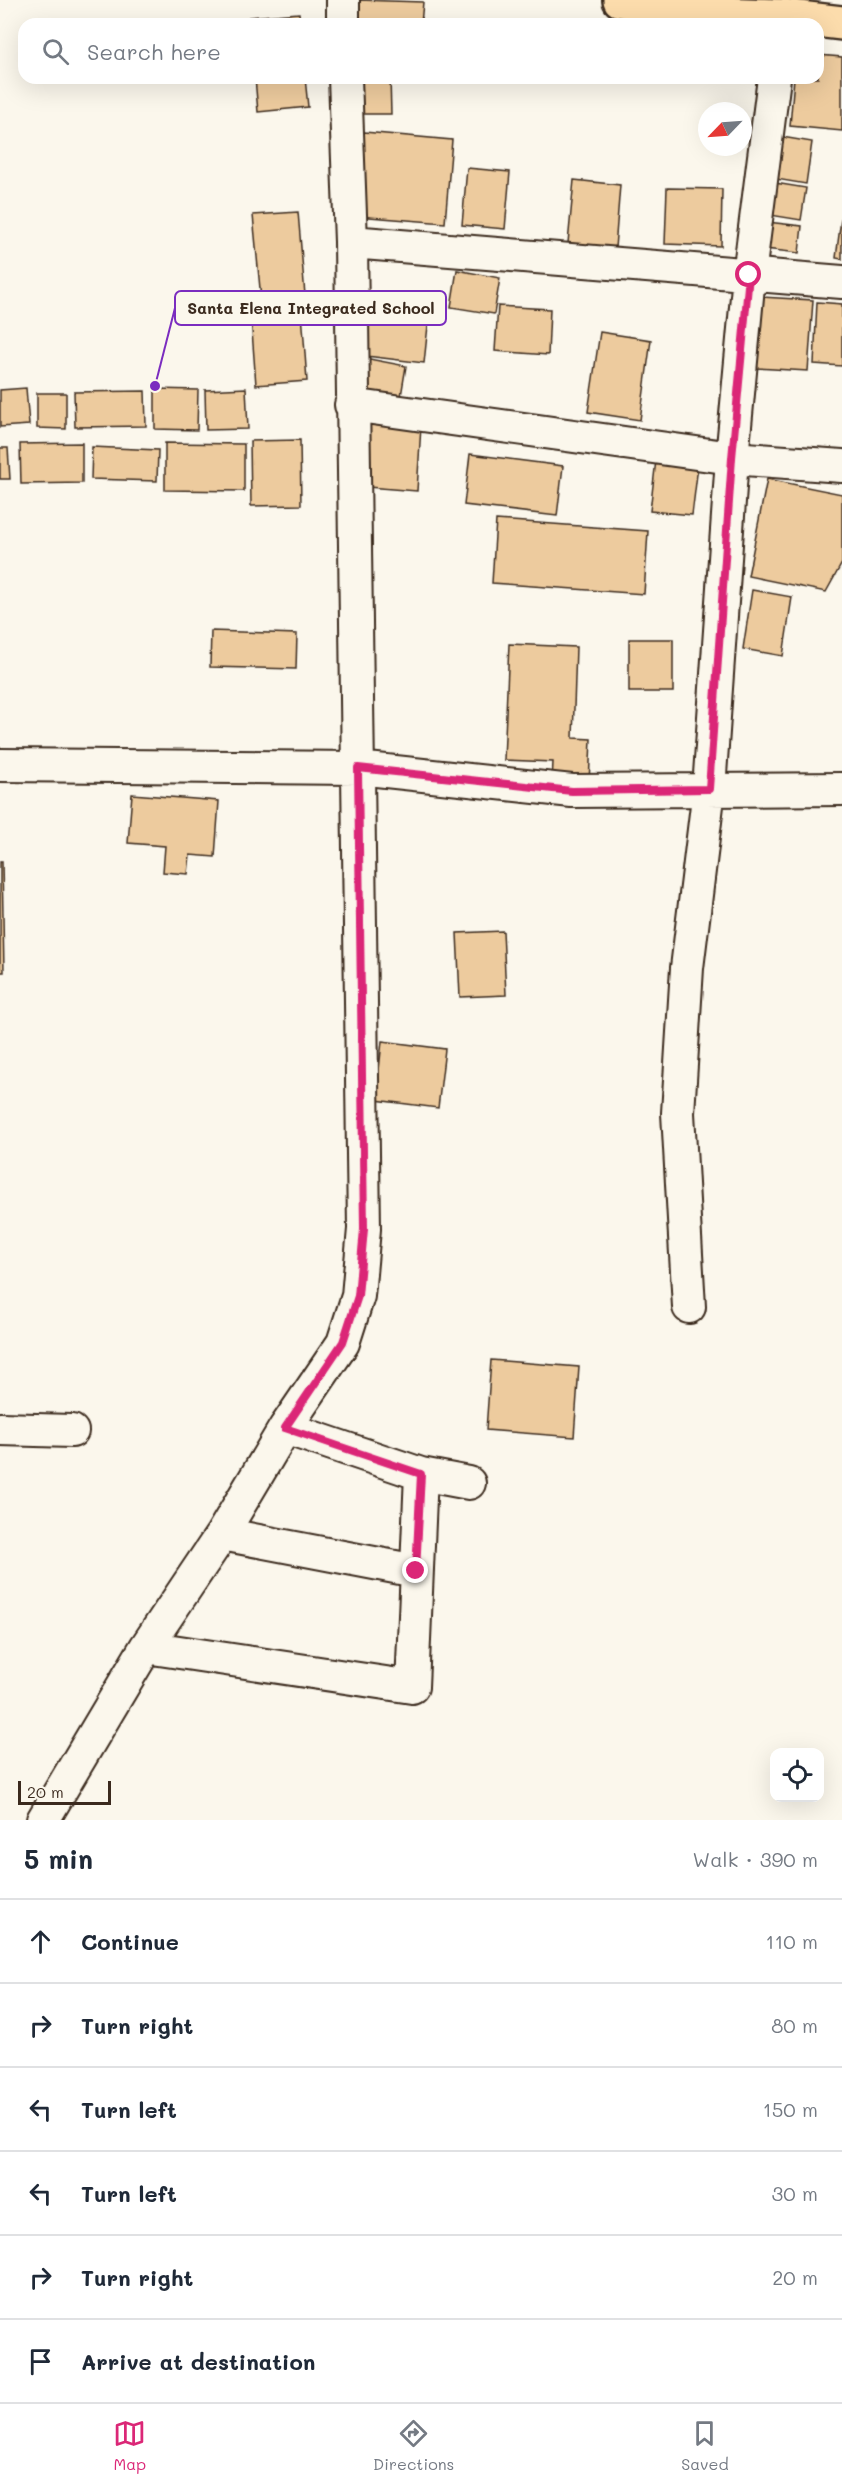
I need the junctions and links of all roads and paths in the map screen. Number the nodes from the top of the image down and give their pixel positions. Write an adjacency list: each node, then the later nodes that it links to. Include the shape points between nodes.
1 (343, 0): 3 (street)
2 (620, 0): 4 (highway)
3 (343, 18)
4 (761, 18)
5 (824, 22): 6 (highway)
6 (842, 23)
7 (345, 84): 9 (street)
8 (773, 84): 10 (street)
9 (351, 242): 10 (street); 12 (street)
10 (749, 275): 11 (street); 13 (street)
11 (842, 282)
12 (351, 405): 13 (street); 16 (street)
13 (732, 458): 14 (street); 17 (street)
14 (842, 466)
15 (0, 765): 16 (street)
16 (358, 768): 17 (street, via 572,791); 20 (street, via 364,1229 358,1296 343,1342)
17 (709, 789): 18 (street); 19 (street, via 687,968 678,1113)
18 (842, 789)
19 (689, 1307)
20 (285, 1428): 23 (street); 25 (street)
21 (0, 1429): 22 (street)
22 (72, 1431)
23 (421, 1474): 24 (street); 26 (street)
24 (469, 1483)
25 (222, 1534): 26 (street); 27 (street)
26 (416, 1571): 27 (street, via 412,1687)
27 (146, 1647): 28 (street)
28 (43, 1820)

